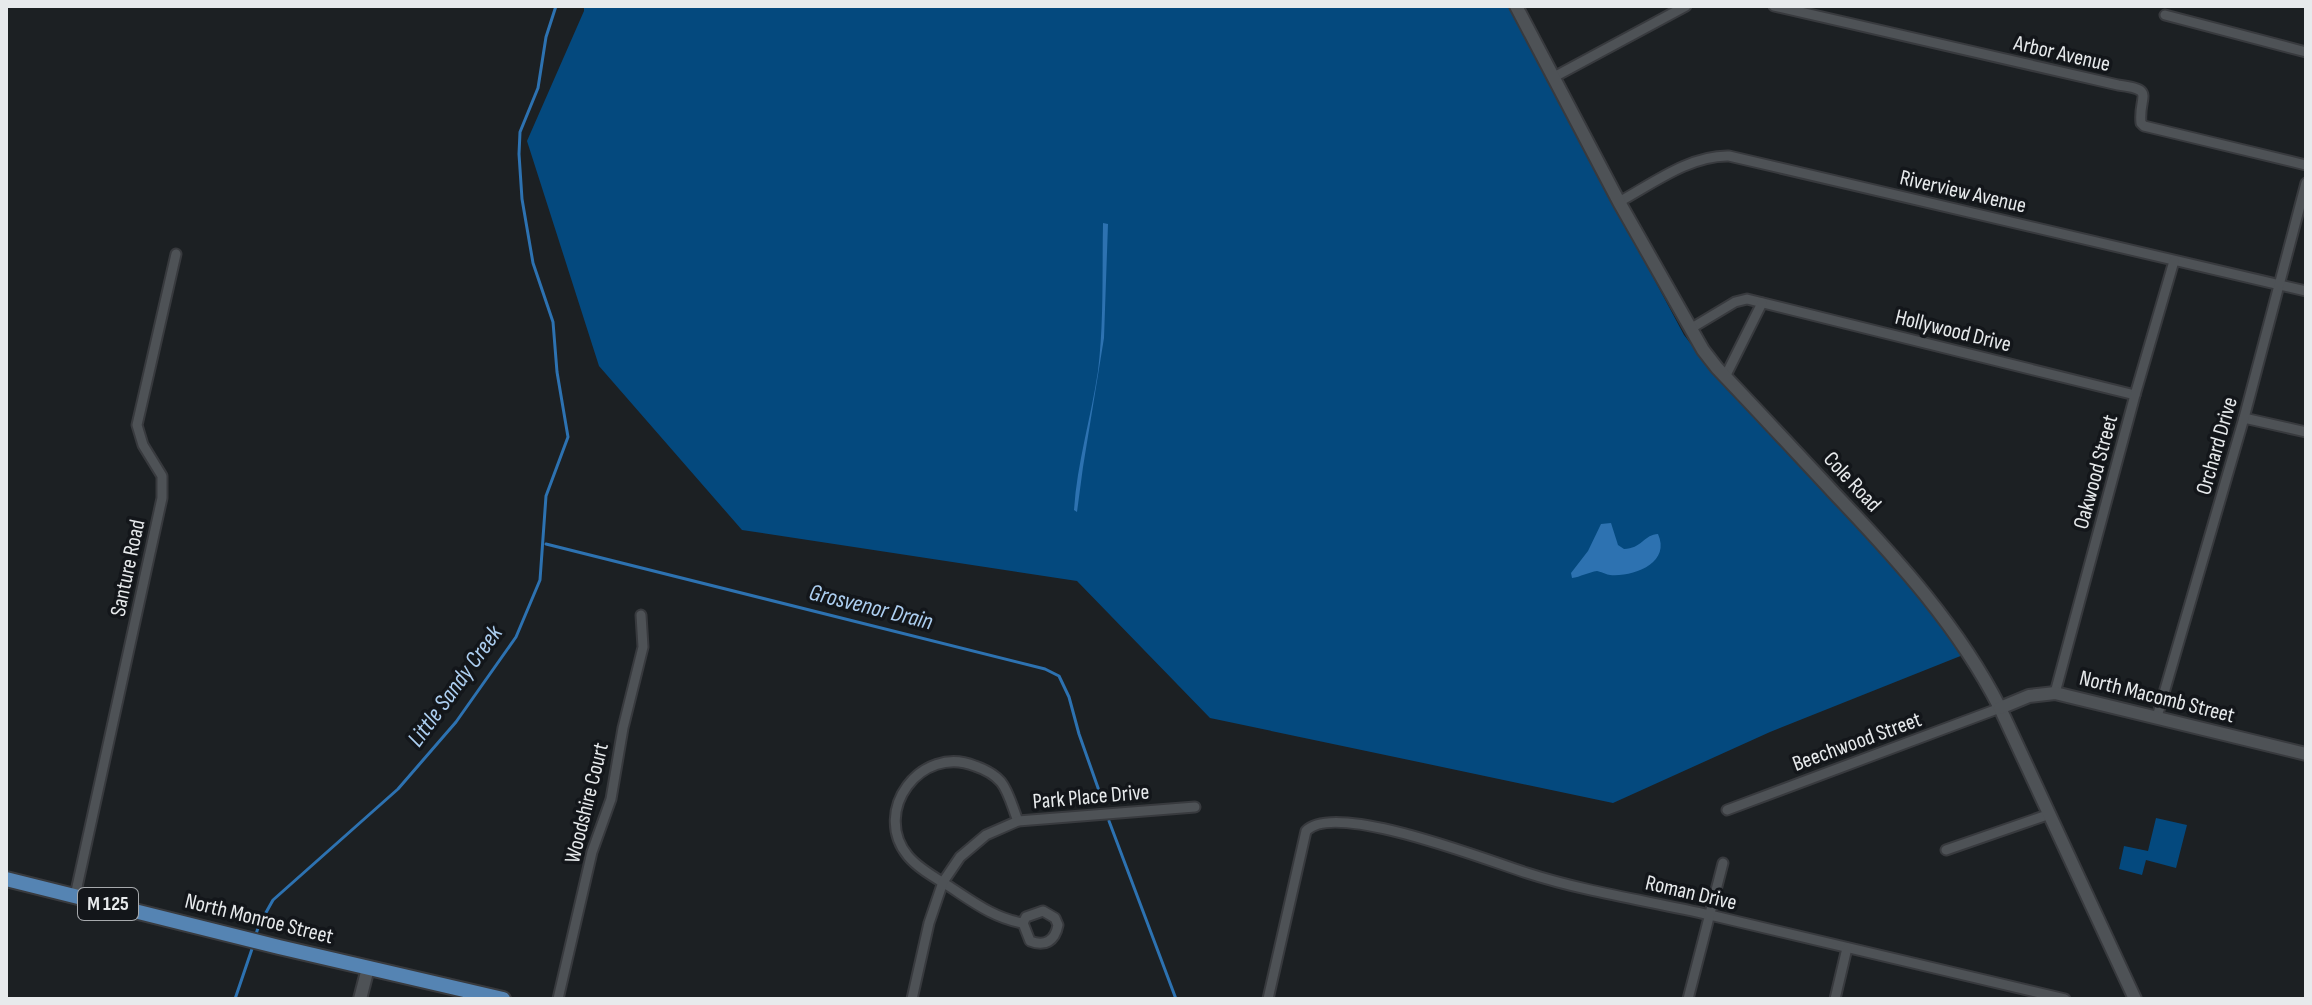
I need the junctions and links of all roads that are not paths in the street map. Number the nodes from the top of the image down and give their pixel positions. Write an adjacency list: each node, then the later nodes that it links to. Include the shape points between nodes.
1 (1516, 6): 6 (street, Cole Road)
2 (1686, 6): 6 (street)
3 (1774, 6): 7 (street, Arbor Avenue, via 2139,88 2144,126)
4 (2165, 15): 5 (street)
5 (2306, 52)
6 (1554, 77): 9 (street, Cole Road)
7 (2306, 165)
8 (2306, 183): 12 (street, Orchard Drive)
9 (1619, 202): 11 (street, Riverview Avenue, via 1695,162 1729,156); 15 (street, Cole Road)
10 (176, 254): 33 (street, Santure Road, via 137,425 162,476 162,498)
11 (2174, 261): 12 (street, Riverview Avenue); 17 (street, Oakwood Street)
12 (2280, 285): 13 (street, Riverview Avenue); 18 (street, Orchard Drive)
13 (2306, 291)
14 (1762, 303): 15 (street, Hollywood Drive, via 1735,302); 16 (street); 17 (street, Hollywood Drive)
15 (1690, 329): 16 (street, Cole Road)
16 (1725, 377): 22 (street, Cole Road, via 1936,609)
17 (2135, 395): 21 (street, Oakwood Street)
18 (2244, 418): 19 (street); 23 (street, Orchard Drive)
19 (2306, 432)
20 (641, 615): 40 (street, Woodshire Court, via 643,647 611,799 592,852)
21 (2055, 693): 22 (street, North Macomb Street); 23 (street, North Macomb Street)
22 (2000, 708): 26 (street, Beechwood Street); 27 (street, Cole Road)
23 (2157, 717): 24 (street, North Macomb Street)
24 (2306, 754)
25 (1195, 807): 28 (street, Park Place Drive)
26 (1727, 810)
27 (2050, 814): 29 (street); 46 (street, Cole Road)
28 (1018, 821): 32 (street, Park Place Drive, via 972,846); 32 (street, via 1001,782 985,770 945,761 919,773 908,782 897,806 898,834 908,857)
29 (1946, 850)
30 (1723, 863): 34 (street)
31 (6, 879): 33 (main road, North Monroe Street / M 125)
32 (943, 882): 35 (street, via 990,913); 41 (street, Park Place Drive)
33 (75, 896): 37 (main road, North Monroe Street / M 125)
34 (1708, 915): 36 (street, Roman Drive); 42 (street, Roman Drive, via 1560,882 1365,825 1312,825 1302,842); 43 (street)
35 (1023, 923)
36 (1847, 948): 44 (street); 45 (street, Roman Drive)
37 (368, 968): 38 (street); 39 (main road, North Monroe Street / M 125)
38 (360, 999)
39 (503, 999)
40 (558, 999)
41 (912, 999)
42 (1268, 999)
43 (1688, 999)
44 (1835, 999)
45 (2065, 999)
46 (2135, 999)

